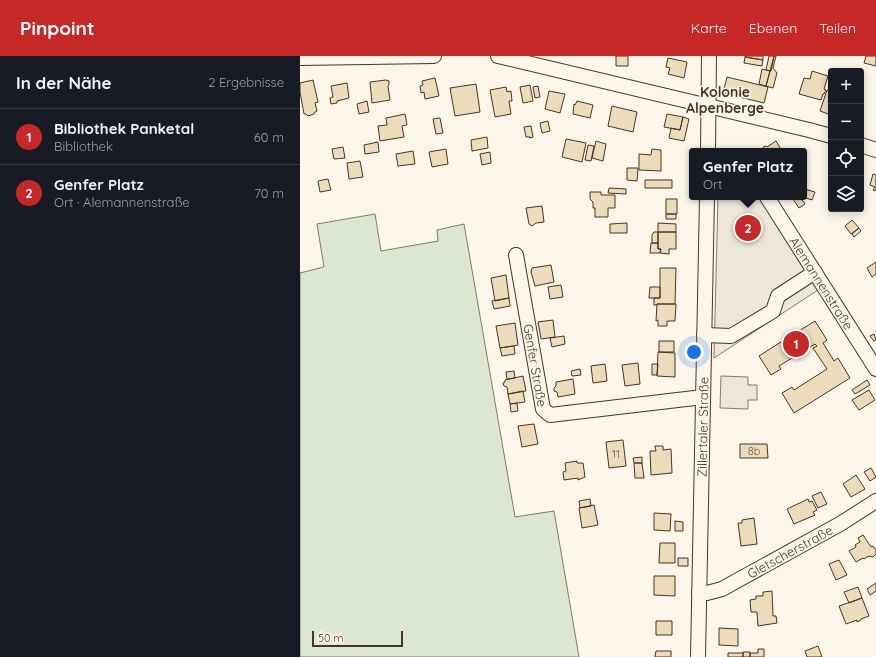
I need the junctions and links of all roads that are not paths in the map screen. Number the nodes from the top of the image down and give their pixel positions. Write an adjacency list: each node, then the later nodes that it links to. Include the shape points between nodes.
1 (434, 56): 4 (street)
2 (498, 56): 5 (street)
3 (709, 56): 5 (street)
4 (300, 58)
5 (708, 106): 6 (street); 8 (street)
6 (828, 135)
7 (864, 146): 9 (street)
8 (708, 148)
9 (876, 150)
10 (707, 200): 14 (street, Zillertaler Straße)
11 (769, 200): 13 (street, Alemannenstraße)
12 (516, 255): 16 (street, Genfer Straße, via 542,409 550,415)
13 (815, 272): 14 (street, via 778,296 772,311 731,336); 15 (street, Alemannenstraße)
14 (704, 335): 16 (street, Zillertaler Straße)
15 (876, 369)
16 (703, 397): 18 (street, Zillertaler Straße)
17 (876, 501): 18 (street, Gletscherstraße, via 840,524 722,589)
18 (699, 593): 19 (street, Zillertaler Straße)
19 (698, 657)

